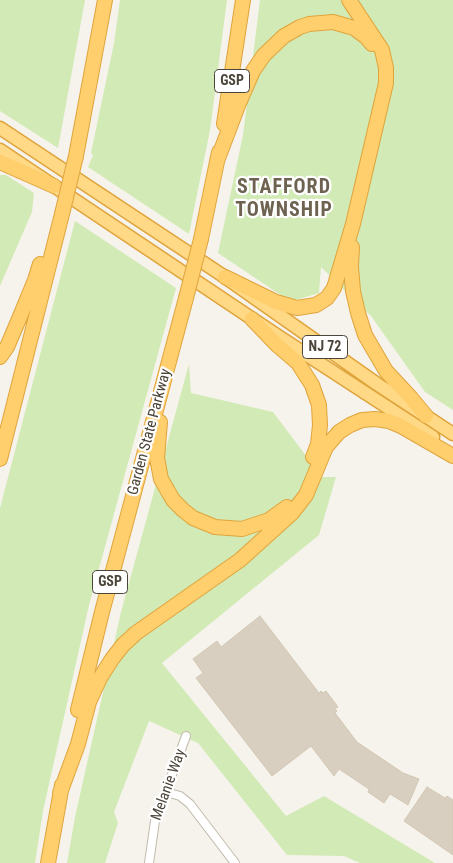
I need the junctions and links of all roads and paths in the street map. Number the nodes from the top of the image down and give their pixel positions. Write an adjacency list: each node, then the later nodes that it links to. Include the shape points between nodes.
1 (106, 0): 10 (highway, bridge)
2 (242, 0): 7 (highway, Garden State Parkway / GSP)
3 (349, 0): 4 (highway, via 379,44)
4 (386, 68): 7 (highway, via 371,42 354,28 325,21 300,27 277,42 258,62); 11 (highway, via 384,95)
5 (0, 128): 12 (highway, NJ 72)
6 (0, 150): 9 (highway, NJ 72)
7 (218, 160): 15 (highway, Garden State Parkway / GSP, bridge)
8 (0, 162): 9 (highway)
9 (54, 186): 13 (highway, NJ 72)
10 (62, 214): 14 (highway, via 46,242 35,280); 20 (highway)
11 (354, 224): 12 (highway, via 334,288 316,305 302,308 287,306); 16 (highway, via 352,283 362,327 386,371)
12 (225, 277): 16 (highway, NJ 72)
13 (252, 319): 15 (highway, via 302,368 312,385 320,412 319,437 306,476 295,496 275,517 249,528 221,528 193,518 173,500 157,465); 18 (highway, NJ 72)
14 (0, 357)
15 (166, 373): 23 (highway, Garden State Parkway / GSP, via 86,674)
16 (426, 416): 17 (highway, NJ 72)
17 (453, 434)
18 (453, 452)
19 (453, 456): 23 (highway, via 401,426 375,419 362,420 339,432 326,447 306,495 292,513 240,560 136,633 112,659 89,702)
20 (0, 459)
21 (186, 736): 22 (street, Melanie Way)
22 (166, 792): 25 (street, Melanie Way, via 155,821); 26 (street, via 180,796 190,804)
23 (60, 793): 24 (highway, Garden State Parkway / GSP)
24 (48, 863)
25 (149, 863)
26 (235, 863)

